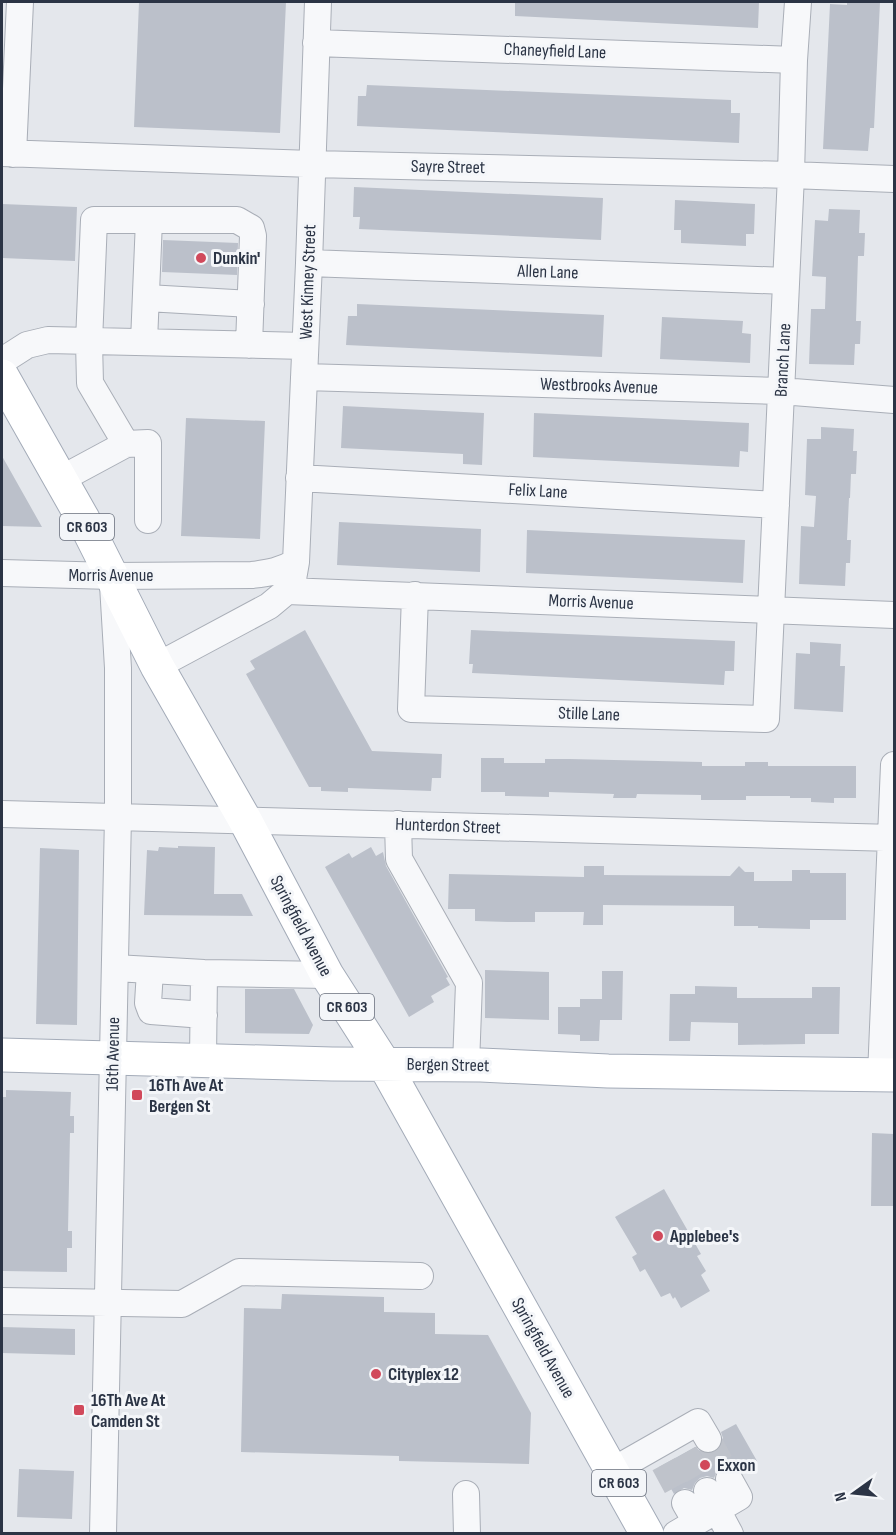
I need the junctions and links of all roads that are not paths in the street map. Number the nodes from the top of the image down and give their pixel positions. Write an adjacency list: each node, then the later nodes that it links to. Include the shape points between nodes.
1 (20, 2): 6 (street)
2 (318, 2): 4 (street, West Kinney Street)
3 (798, 2): 5 (street, Branch Lane)
4 (316, 42): 5 (street, Chaneyfield Lane); 7 (street, West Kinney Street)
5 (794, 60): 8 (street, Branch Lane)
6 (7, 153): 7 (street, Sayre Street)
7 (312, 165): 8 (street, Sayre Street); 11 (street, West Kinney Street)
8 (791, 175): 9 (street, Sayre Street); 12 (street, Branch Lane)
9 (894, 179)
10 (155, 220): 13 (street, via 237,220 251,228); 14 (street); 15 (street, via 94,220)
11 (309, 263): 12 (street, Allen Lane); 18 (street, West Kinney Street)
12 (786, 281): 22 (street, Branch Lane)
13 (252, 294): 14 (street); 17 (street)
14 (147, 298): 16 (street)
15 (88, 342): 16 (street); 19 (street, via 38,342); 24 (street, via 90,383)
16 (144, 342): 17 (street)
17 (249, 345): 18 (street)
18 (305, 346): 21 (street, West Kinney Street)
19 (2, 361)
20 (2, 376): 26 (main road, Springfield Avenue / CR 603)
21 (304, 377): 22 (street, Westbrooks Avenue); 25 (street, West Kinney Street)
22 (781, 392): 23 (street, Westbrooks Avenue); 27 (street, Branch Lane)
23 (894, 399)
24 (126, 444): 26 (street); 28 (street, via 148,443)
25 (299, 478): 27 (street, Felix Lane); 29 (street, West Kinney Street)
26 (61, 479): 31 (main road, Springfield Avenue / CR 603)
27 (776, 505): 34 (street, Branch Lane)
28 (148, 520)
29 (296, 562): 31 (street, Morris Avenue, via 272,573 252,575); 32 (street)
30 (2, 573): 31 (street, Morris Avenue)
31 (112, 576): 36 (main road, Springfield Avenue / CR 603); 40 (street, 16th Avenue, via 118,668)
32 (287, 591): 33 (street, Morris Avenue); 36 (street, via 268,606)
33 (415, 595): 34 (street, Morris Avenue); 37 (street, Stille Lane, via 411,709)
34 (771, 609): 35 (street, Morris Avenue); 37 (street, Branch Lane)
35 (894, 615)
36 (157, 666): 41 (main road, Springfield Avenue / CR 603)
37 (766, 719)
38 (894, 765): 43 (street)
39 (2, 814): 40 (street, Hunterdon Street)
40 (118, 816): 41 (street, Hunterdon Street); 44 (street, 16th Avenue)
41 (245, 820): 42 (street, Hunterdon Street); 47 (main road, Springfield Avenue / CR 603)
42 (398, 824): 43 (street, Hunterdon Street); 53 (street, via 399,859 469,983)
43 (893, 838): 54 (street)
44 (115, 968): 45 (street); 50 (street, 16th Avenue)
45 (150, 971): 46 (street); 48 (street, via 148,1003 152,1011)
46 (204, 973): 47 (street); 48 (street)
47 (327, 975): 52 (main road, Springfield Avenue / CR 603)
48 (204, 1015): 51 (street)
49 (2, 1055): 50 (main road, Bergen Street)
50 (113, 1058): 51 (main road, Bergen Street); 57 (street, 16th Avenue)
51 (203, 1060): 52 (main road, Bergen Street)
52 (384, 1064): 53 (main road, Bergen Street); 59 (main road, Springfield Avenue / CR 603)
53 (466, 1065): 54 (main road, Bergen Street)
54 (888, 1075)
55 (420, 1276): 57 (street, via 239,1272 182,1304)
56 (2, 1300): 57 (street)
57 (107, 1302): 63 (street, 16th Avenue)
58 (708, 1439): 59 (street, via 698,1422 670,1450)
59 (612, 1472): 65 (main road, Springfield Avenue / CR 603)
60 (729, 1479): 62 (street, via 739,1497)
61 (466, 1494): 64 (street)
62 (696, 1512): 66 (street)
63 (103, 1533)
64 (467, 1533)
65 (647, 1533)
66 (730, 1533)

